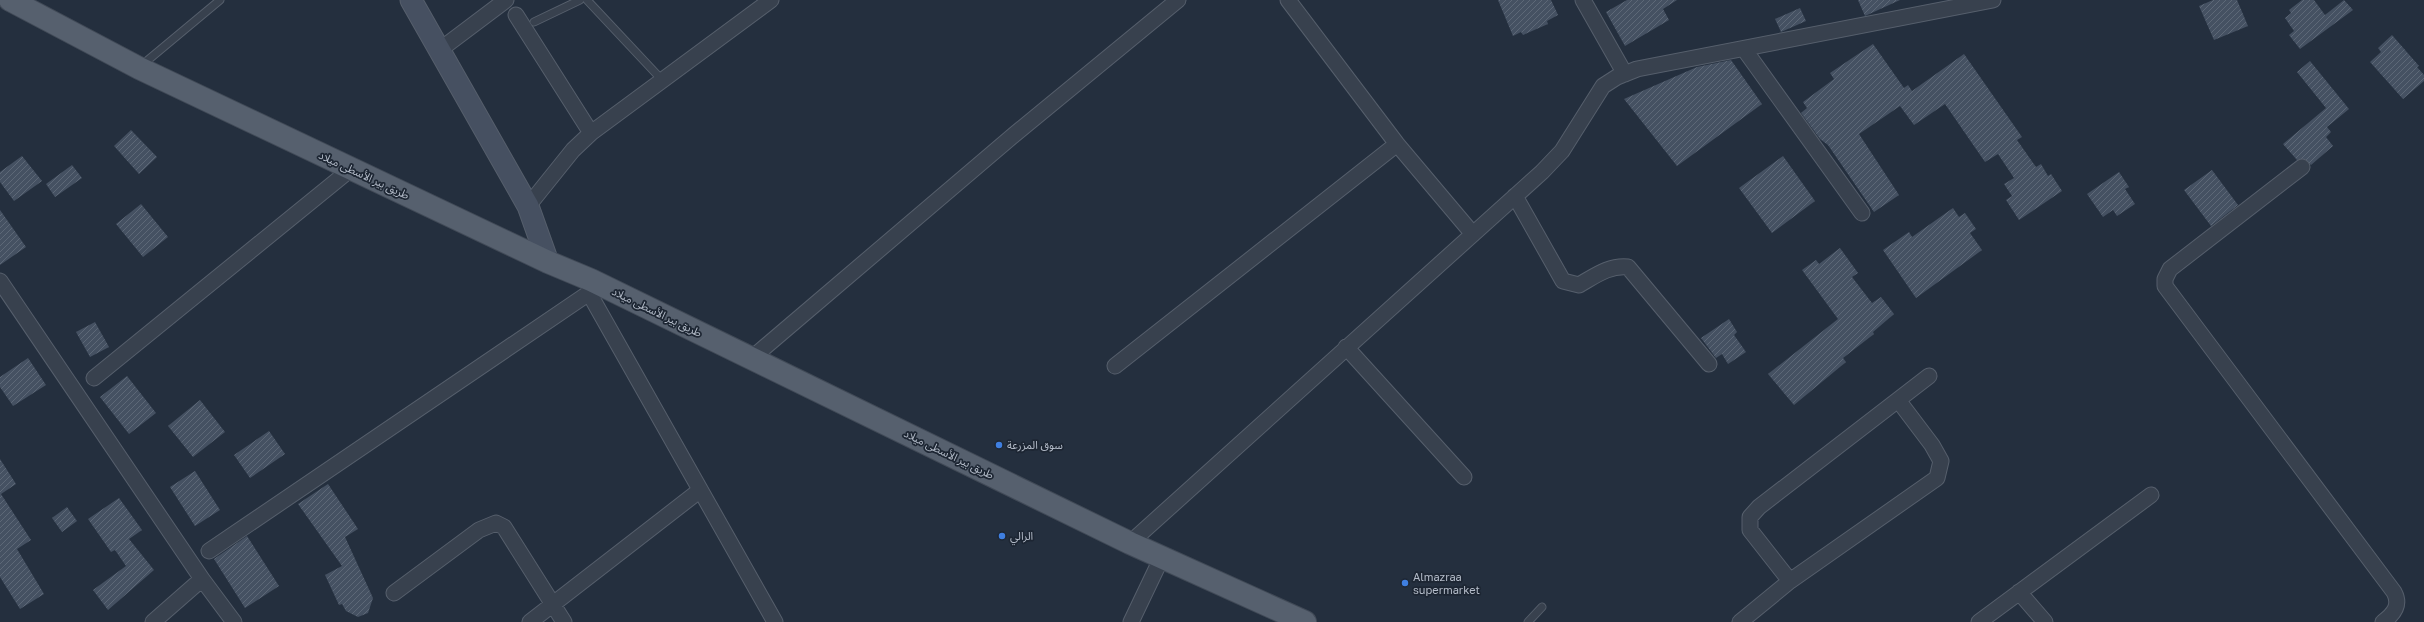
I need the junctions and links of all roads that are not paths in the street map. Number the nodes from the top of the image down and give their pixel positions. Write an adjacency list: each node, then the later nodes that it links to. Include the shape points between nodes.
1 (10, 0): 17 (main road, طريق بير الأسطى ميلاد)
2 (220, 0): 17 (lane)
3 (412, 0): 15 (main road)
4 (506, 0): 15 (street)
5 (580, 0): 14 (lane)
6 (588, 0): 19 (lane)
7 (771, 0): 19 (street)
8 (1178, 0): 32 (street, via 1014,134)
9 (1288, 0): 21 (street)
10 (1583, 0): 18 (street)
11 (1993, 0): 12 (street)
12 (1954, 4): 16 (street)
13 (516, 14): 20 (street)
14 (534, 22)
15 (441, 49): 25 (main road)
16 (1744, 49): 18 (street, via 1637,69); 26 (street)
17 (139, 68): 23 (main road, طريق بير الأسطى ميلاد)
18 (1625, 74): 24 (street, via 1603,86 1562,151)
19 (663, 81): 20 (street)
20 (591, 133): 25 (street)
21 (1398, 144): 27 (street); 34 (street)
22 (2302, 167): 61 (street, via 2170,269 2165,286 2394,592 2397,607 2392,616)
23 (351, 169): 28 (main road, طريق بير الأسطى ميلاد); 36 (street)
24 (1515, 196): 27 (street); 33 (street, via 1563,281 1579,286 1605,269 1628,267)
25 (528, 206): 28 (main road)
26 (1862, 213)
27 (1472, 233): 31 (street)
28 (548, 262): 30 (main road, طريق بير الأسطى ميلاد)
29 (0, 281): 44 (street)
30 (590, 287): 32 (main road, طريق بير الأسطى ميلاد); 39 (street); 42 (street)
31 (1346, 347): 38 (street); 41 (street)
32 (752, 358): 41 (main road, طريق بير الأسطى ميلاد)
33 (1709, 364)
34 (1115, 366)
35 (1929, 376): 37 (street)
36 (94, 378)
37 (1898, 400): 45 (street, via 1759,507 1750,517 1750,530); 45 (street, via 1941,461 1937,478)
38 (1464, 477)
39 (699, 491): 48 (street); 54 (street)
40 (2151, 494): 46 (street)
41 (1130, 543): 43 (main road, طريق بير الأسطى ميلاد)
42 (209, 551)
43 (1162, 557): 55 (street); 56 (main road, طريق بير الأسطى ميلاد)
44 (202, 579): 50 (street); 51 (street)
45 (1790, 581): 58 (street)
46 (2019, 592): 59 (street); 60 (street)
47 (394, 593): 48 (street, via 479,530 496,523 504,527)
48 (552, 604): 52 (street); 53 (street)
49 (1542, 607): 57 (lane)
50 (153, 622)
51 (234, 622)
52 (530, 622)
53 (564, 622)
54 (775, 622)
55 (1131, 622)
56 (1304, 622)
57 (1528, 622)
58 (1740, 622)
59 (1979, 622)
60 (2046, 622)
61 (2383, 622)

